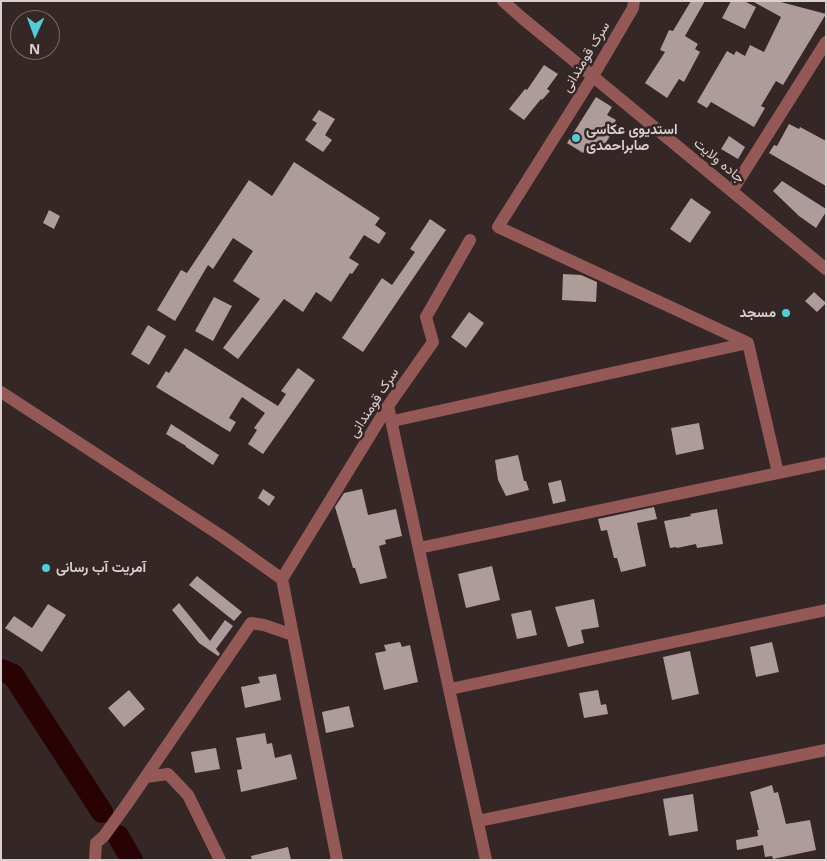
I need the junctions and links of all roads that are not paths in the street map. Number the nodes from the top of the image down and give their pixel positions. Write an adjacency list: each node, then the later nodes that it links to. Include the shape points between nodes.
1 (503, 1): 4 (street, جاده ولایت)
2 (634, 1): 4 (street, سرک قومندانی)
3 (826, 42): 5 (street)
4 (593, 76): 5 (street, جاده ولایت); 8 (street, سرک قومندانی, via 498,228)
5 (732, 191): 7 (street, جاده ولایت)
6 (470, 240): 10 (street, سرک قومندانی, via 426,317 433,342)
7 (826, 269)
8 (748, 343): 11 (street); 13 (street)
9 (1, 392): 15 (street)
10 (388, 406): 11 (street); 15 (street, سرک قومندانی)
11 (392, 421): 14 (street)
12 (826, 463): 13 (street)
13 (778, 473): 14 (street)
14 (419, 548): 18 (street)
15 (282, 579): 17 (street)
16 (826, 610): 18 (street)
17 (293, 635): 20 (street, via 251,623); 24 (street)
18 (450, 689): 21 (street)
19 (826, 750): 21 (street)
20 (146, 777): 22 (street, via 96,843); 23 (street, via 168,774 188,795)
21 (478, 820): 25 (street)
22 (95, 860)
23 (220, 860)
24 (337, 860)
25 (486, 860)

